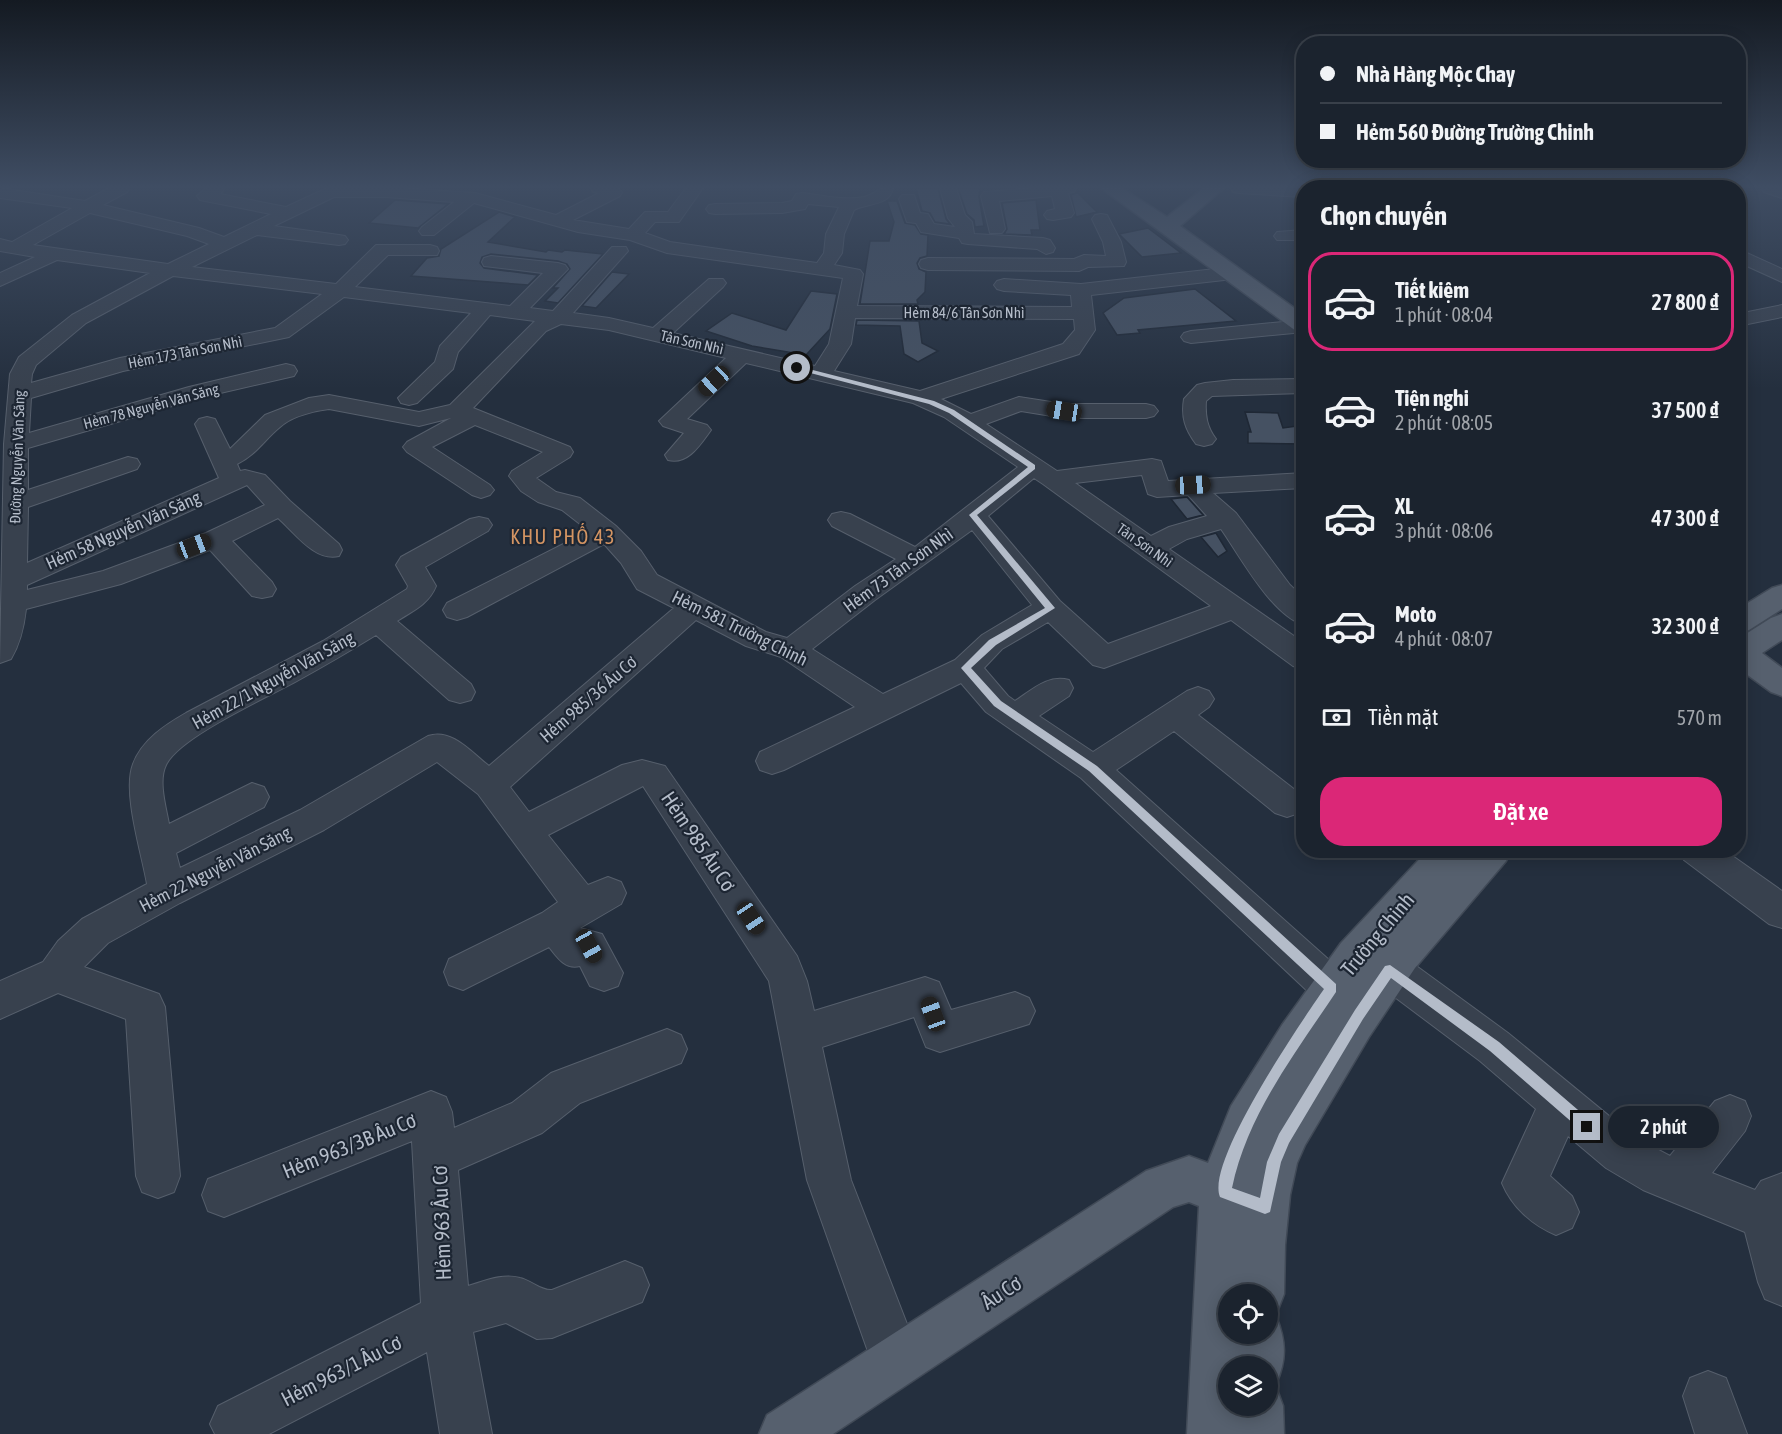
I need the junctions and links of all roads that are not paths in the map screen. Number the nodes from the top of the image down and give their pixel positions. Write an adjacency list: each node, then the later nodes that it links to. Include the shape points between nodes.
1 (52, 255): 15 (street, Tân Sơn Nhì); 18 (street)
2 (200, 255): 15 (street, Đường Nguyễn Văn Săng)
3 (377, 255): 23 (street, Hẻm 173 Tân Sơn Nhì)
4 (615, 255): 29 (street)
5 (723, 255): 14 (street)
6 (832, 255): 14 (street)
7 (1049, 255): 13 (street)
8 (1115, 255): 10 (street, via 1117,262 1084,261)
9 (1208, 255): 16 (main road)
10 (1078, 256): 13 (street); 22 (street)
11 (1746, 258): 17 (street)
12 (492, 262): 26 (street, via 558,269)
13 (1054, 265): 20 (street)
14 (822, 269): 27 (street, via 853,274)
15 (170, 270): 23 (street, Tân Sơn Nhì); 37 (street, Đường Nguyễn Văn Săng, via 73,322)
16 (1233, 273): 22 (street); 31 (main road)
17 (1782, 276)
18 (0, 280)
19 (716, 283): 33 (street)
20 (934, 285): 27 (street, Hẻm 84/6 Tân Sơn Nhì); 28 (street, Hẻm 84/6 Tân Sơn Nhì)
21 (1004, 285): 22 (street)
22 (1083, 289): 28 (street)
23 (341, 290): 24 (street, Tân Sơn Nhì); 35 (street, Hẻm 173 Tân Sơn Nhì, via 282,333)
24 (486, 308): 26 (street, Tân Sơn Nhì); 43 (street, via 448,351 445,364)
25 (1782, 310): 30 (street)
26 (515, 312): 29 (street, Tân Sơn Nhì)
27 (846, 312): 40 (street, via 840,344)
28 (1082, 313): 44 (street, via 1085,330 1071,349)
29 (559, 317): 33 (street, Tân Sơn Nhì); 47 (street, via 539,327)
30 (1746, 318)
31 (1296, 320)
32 (1296, 327): 34 (street)
33 (659, 334): 36 (street, Tân Sơn Nhì)
34 (1191, 338)
35 (194, 350): 42 (street); 45 (street, Hẻm 173 Tân Sơn Nhì, via 120,365)
36 (743, 354): 40 (street, Tân Sơn Nhì); 52 (street, via 671,421 699,430)
37 (32, 356): 38 (street); 45 (street, Đường Nguyễn Văn Săng, via 21,374)
38 (0, 362)
39 (286, 371): 42 (street, Hẻm 78 Nguyễn Văn Săng)
40 (820, 373): 44 (street, Tân Sơn Nhì)
41 (1296, 386): 50 (street, via 1205,390 1194,399 1193,412)
42 (197, 392): 51 (street, Hẻm 78 Nguyễn Văn Săng)
43 (409, 398)
44 (921, 399): 48 (street, Tân Sơn Nhì)
45 (12, 409): 51 (street, Đường Nguyễn Văn Săng)
46 (1146, 411): 48 (street, via 1064,411 1019,404)
47 (466, 413): 54 (street, Hẻm 58 Nguyễn Văn Săng, via 419,419 329,402 309,405 273,420); 58 (street, via 415,447); 65 (street, Hẻm 581 Trường Chinh, via 561,452 521,476 547,497 572,504)
48 (968, 423): 55 (street, Tân Sơn Nhì)
49 (207, 424): 54 (street)
50 (1204, 439)
51 (16, 444): 60 (street, Đường Nguyễn Văn Săng)
52 (677, 455)
53 (128, 464): 60 (street)
54 (228, 471): 59 (street, via 256,480); 70 (street, Hẻm 58 Nguyễn Văn Săng)
55 (1042, 473): 57 (street, via 1152,466 1157,489); 61 (street, Hẻm 73 Tân Sơn Nhì); 67 (street, Tân Sơn Nhì)
56 (1296, 480): 57 (street)
57 (1193, 485): 62 (street)
58 (481, 490)
59 (280, 507): 66 (street); 68 (street)
60 (10, 509): 70 (street, Đường Nguyễn Văn Săng)
61 (973, 515): 69 (street, Hẻm 73 Tân Sơn Nhì); 73 (street)
62 (1227, 519): 67 (street, via 1178,533); 75 (street, via 1274,585)
63 (841, 520): 69 (street)
64 (479, 525): 78 (street, Hẻm 22/1 Nguyễn Văn Săng, via 411,563 422,590)
65 (607, 532): 76 (street); 84 (street, Hẻm 581 Trường Chinh, via 631,557 647,582 756,639)
66 (215, 539): 70 (street, via 111,578); 71 (street)
67 (1149, 548): 74 (street, Tân Sơn Nhì)
68 (329, 550)
69 (915, 558): 84 (street, Hẻm 73 Tân Sơn Nhì)
70 (9, 589): 85 (street, Đường Nguyễn Văn Săng, via 9,629)
71 (262, 589)
72 (1782, 596): 82 (main road)
73 (1050, 608): 74 (street, via 1104,657); 88 (street, via 992,642)
74 (1235, 608): 81 (street, Tân Sơn Nhì)
75 (1296, 608)
76 (457, 610)
77 (686, 614): 96 (street, Hẻm 985/36 Âu Cơ)
78 (378, 620): 91 (street); 100 (street, Hẻm 22/1 Nguyễn Văn Săng, via 196,721 164,744 150,762 145,784)
79 (1296, 622): 81 (street)
80 (1782, 625): 83 (main road)
81 (1272, 635): 86 (street, Tân Sơn Nhì)
82 (1746, 638)
83 (1746, 643)
84 (791, 650): 92 (street, Hẻm 581 Trường Chinh)
85 (0, 652)
86 (1296, 652)
87 (1746, 652): 89 (main road)
88 (966, 668): 92 (street); 93 (street, via 997,704)
89 (1782, 684)
90 (1058, 688): 93 (street)
91 (460, 692)
92 (881, 708): 94 (street)
93 (1016, 716): 95 (street)
94 (772, 761)
95 (1093, 769): 98 (street, via 1187,706); 111 (street)
96 (490, 785): 99 (street); 104 (street, Hẻm 22 Nguyễn Văn Săng, via 439,745 312,820)
97 (252, 797): 100 (street)
98 (1287, 803)
99 (524, 831): 105 (street); 114 (street, Hẻm 985 Âu Cơ, via 634,774 653,775 777,958 788,981)
100 (158, 846): 104 (street, Hẻm 22/1 Nguyễn Văn Săng)
101 (1444, 858): 111 (main road, Trường Chinh, via 1390,915)
102 (1486, 858): 107 (main road, Trường Chinh)
103 (1707, 858): 106 (street)
104 (167, 892): 110 (street, Hẻm 22 Nguyễn Văn Săng, via 95,931 71,953)
105 (582, 908): 108 (street); 109 (street, via 574,950 589,946)
106 (1782, 912)
107 (1390, 970): 116 (street, via 1474,1030); 122 (main road, Trường Chinh, via 1284,1138 1274,1162)
108 (463, 972)
109 (604, 973)
110 (57, 975): 112 (street); 119 (street, via 145,1007)
111 (1332, 988): 122 (main road, Trường Chinh, via 1248,1122 1231,1163)
112 (0, 1000)
113 (1015, 1011): 114 (street, via 940,1033 926,994)
114 (799, 1035): 129 (street, Hẻm 985 Âu Cơ, via 829,1180)
115 (667, 1049): 118 (street, Hẻm 963 Âu Cơ, via 566,1088 527,1118)
116 (1561, 1104): 120 (street, via 1621,1153); 123 (street, via 1524,1183)
117 (1730, 1116): 120 (street)
118 (435, 1158): 121 (street, Hẻm 963/3B Âu Cơ, via 431,1112); 128 (street, Hẻm 963 Âu Cơ)
119 (158, 1176)
120 (1678, 1182): 124 (street)
121 (224, 1195)
122 (1245, 1200): 126 (main road, Trường Chinh); 129 (main road, Âu Cơ, via 1189,1179 1162,1187); 134 (main road, Trường Chinh, via 1218,1276)
123 (1556, 1212)
124 (1776, 1212): 125 (street)
125 (1782, 1282)
126 (1258, 1284)
127 (625, 1285): 128 (street, Hẻm 963/1 Âu Cơ, via 552,1314 537,1315 521,1302 506,1299)
128 (446, 1316): 131 (street, Hẻm 963/1 Âu Cơ); 132 (street, Hẻm 963 Âu Cơ)
129 (896, 1360): 133 (main road, Âu Cơ)
130 (1257, 1416): 135 (main road)
131 (236, 1424)
132 (466, 1434)
133 (786, 1434)
134 (1214, 1434)
135 (1257, 1434)

